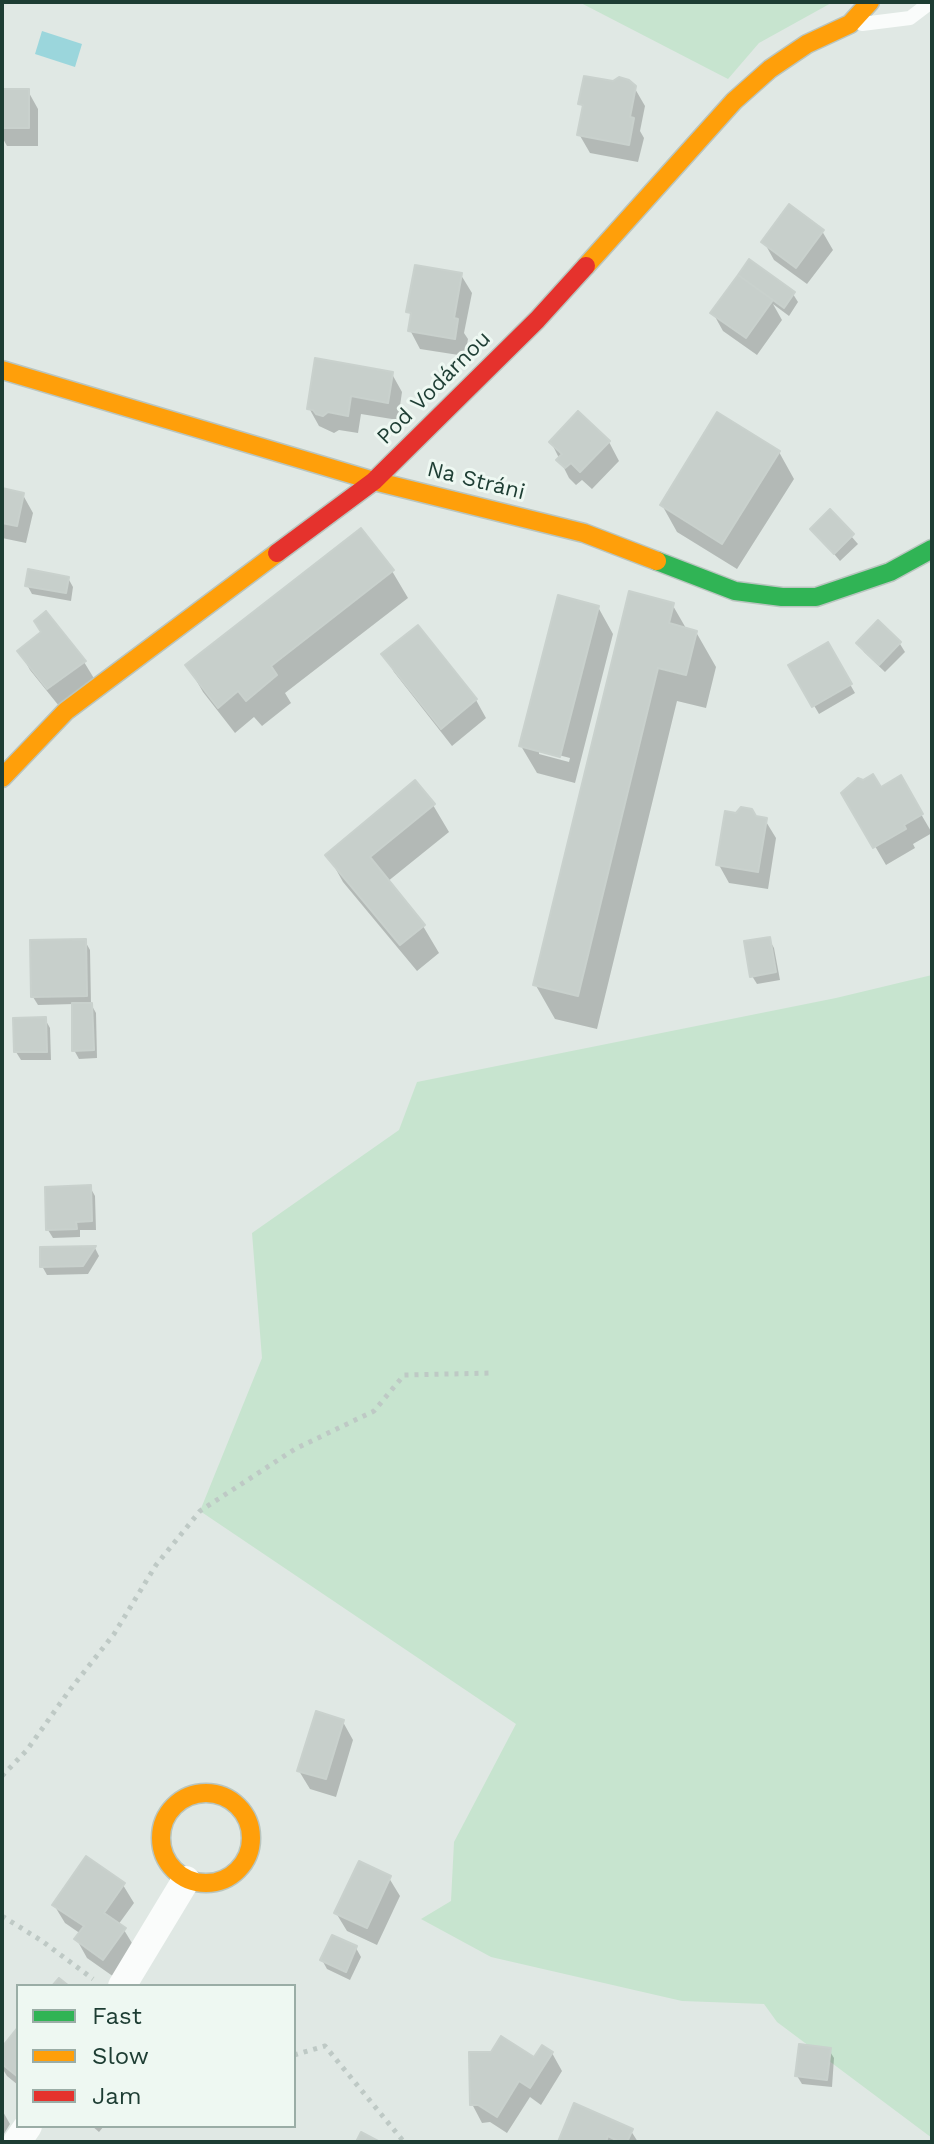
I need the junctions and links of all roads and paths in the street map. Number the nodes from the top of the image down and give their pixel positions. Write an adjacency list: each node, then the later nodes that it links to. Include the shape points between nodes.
1 (870, 2): 3 (street, Pod Vodárnou)
2 (931, 2): 3 (lane, via 910,18)
3 (850, 24): 5 (street, Pod Vodárnou, via 807,44 734,101 537,320)
4 (2, 370): 5 (street, Na Stráni)
5 (374, 481): 6 (street, Na Stráni, via 584,533 735,591 757,594 816,597 890,572); 7 (street, Pod Vodárnou, via 66,711)
6 (932, 549)
7 (2, 778)
8 (494, 1373): 9 (path, via 404,1375 374,1411 295,1449 200,1511 156,1565 114,1634)
9 (2, 1776)
10 (186, 1880): 10 (street, via 205,1884 228,1879 249,1855 251,1828 240,1808 218,1794 187,1797 163,1821 162,1853); 13 (street)
11 (2, 1916): 12 (path)
12 (100, 1984)
13 (123, 1984)
14 (296, 2054): 15 (path, via 325,2046)
15 (404, 2142)

